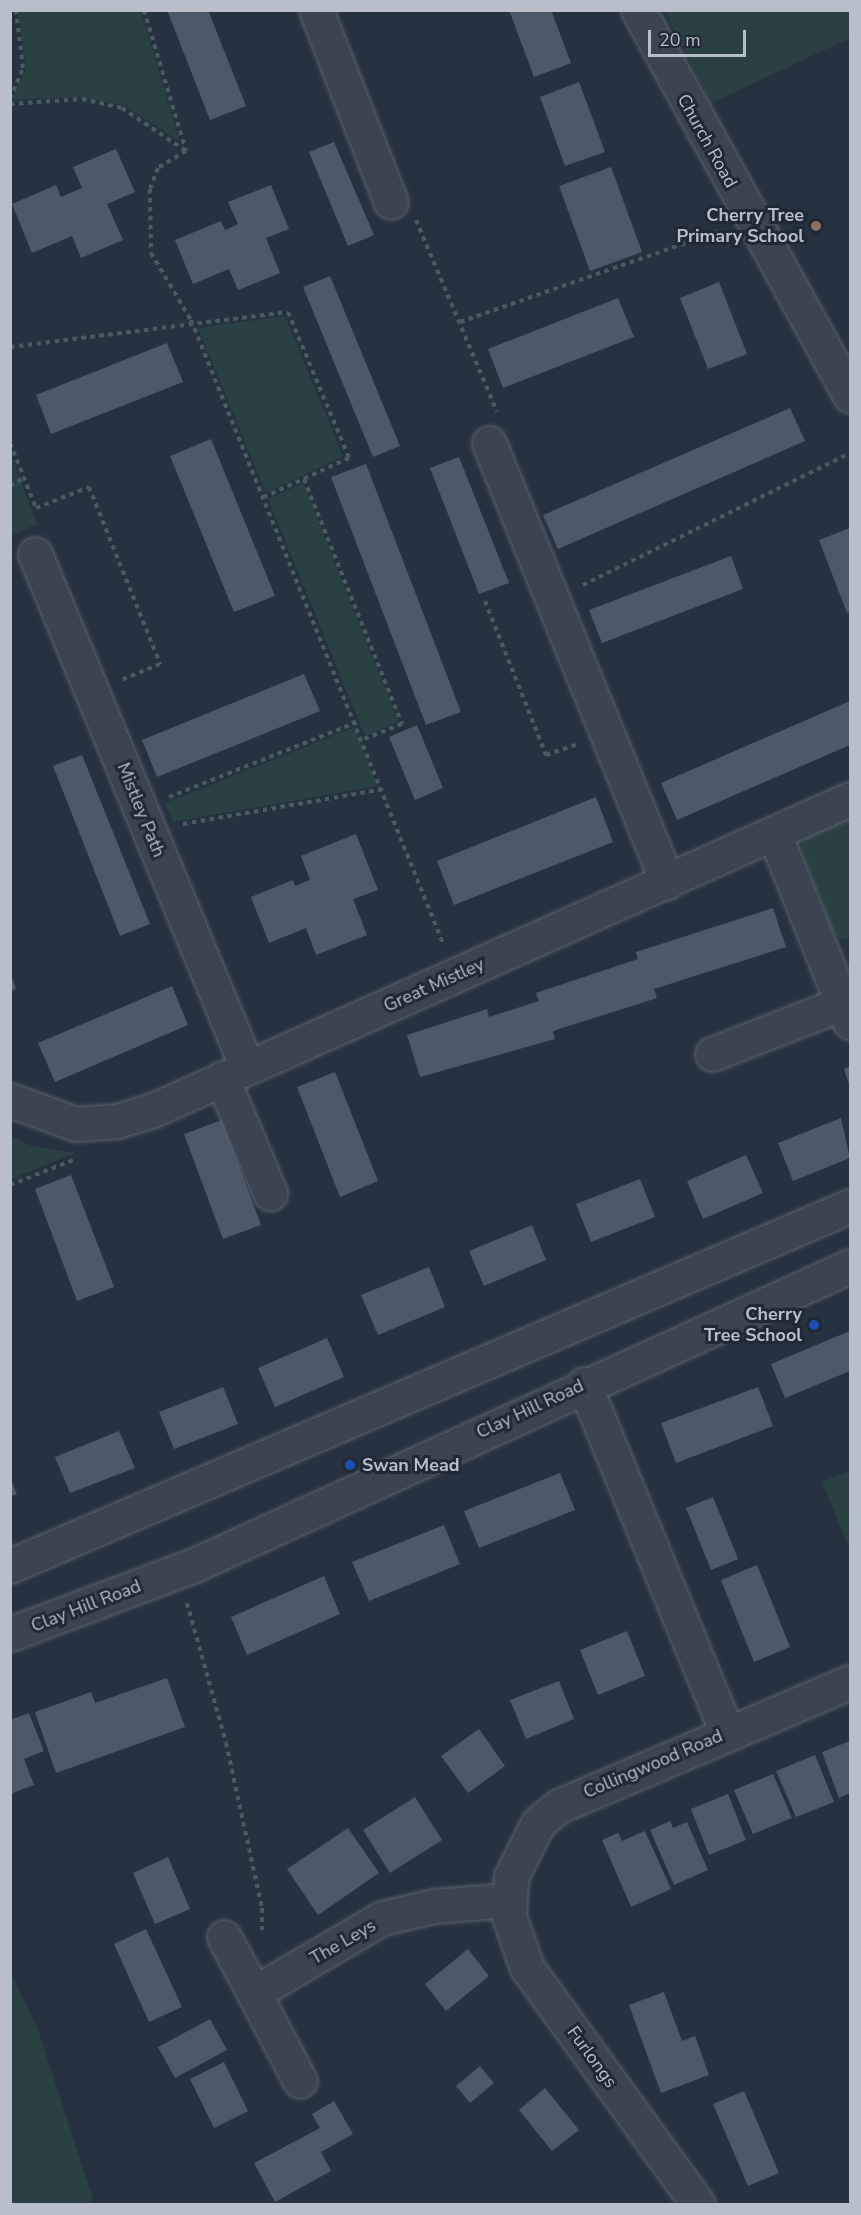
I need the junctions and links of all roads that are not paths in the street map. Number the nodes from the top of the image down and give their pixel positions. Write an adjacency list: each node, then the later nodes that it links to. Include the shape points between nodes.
1 (316, 10): 3 (street)
2 (638, 10): 4 (street, Church Road)
3 (391, 202)
4 (850, 396)
5 (494, 431): 9 (street)
6 (35, 554): 12 (street, Mistley Path)
7 (850, 799): 8 (street, Great Mistley)
8 (774, 833): 9 (street, Great Mistley); 10 (street)
9 (667, 882): 12 (street, Great Mistley)
10 (847, 1012): 11 (street)
11 (712, 1054)
12 (235, 1073): 13 (street, Great Mistley, via 117,1121 76,1124); 14 (street, Mistley Path)
13 (10, 1100)
14 (270, 1193)
15 (850, 1206): 18 (street)
16 (850, 1266): 17 (street, Clay Hill Road)
17 (584, 1384): 19 (street, Clay Hill Road, via 192,1566); 21 (street)
18 (10, 1566)
19 (10, 1634)
20 (850, 1682): 21 (street, Collingwood Road)
21 (727, 1732): 22 (street, Collingwood Road, via 559,1806 538,1823 518,1856)
22 (509, 1900): 24 (street, The Leys, via 434,1906 382,1918); 26 (street, Furlongs, via 514,1942 527,1968)
23 (224, 1937): 24 (street)
24 (254, 1994): 25 (street)
25 (300, 2081)
26 (698, 2205)

